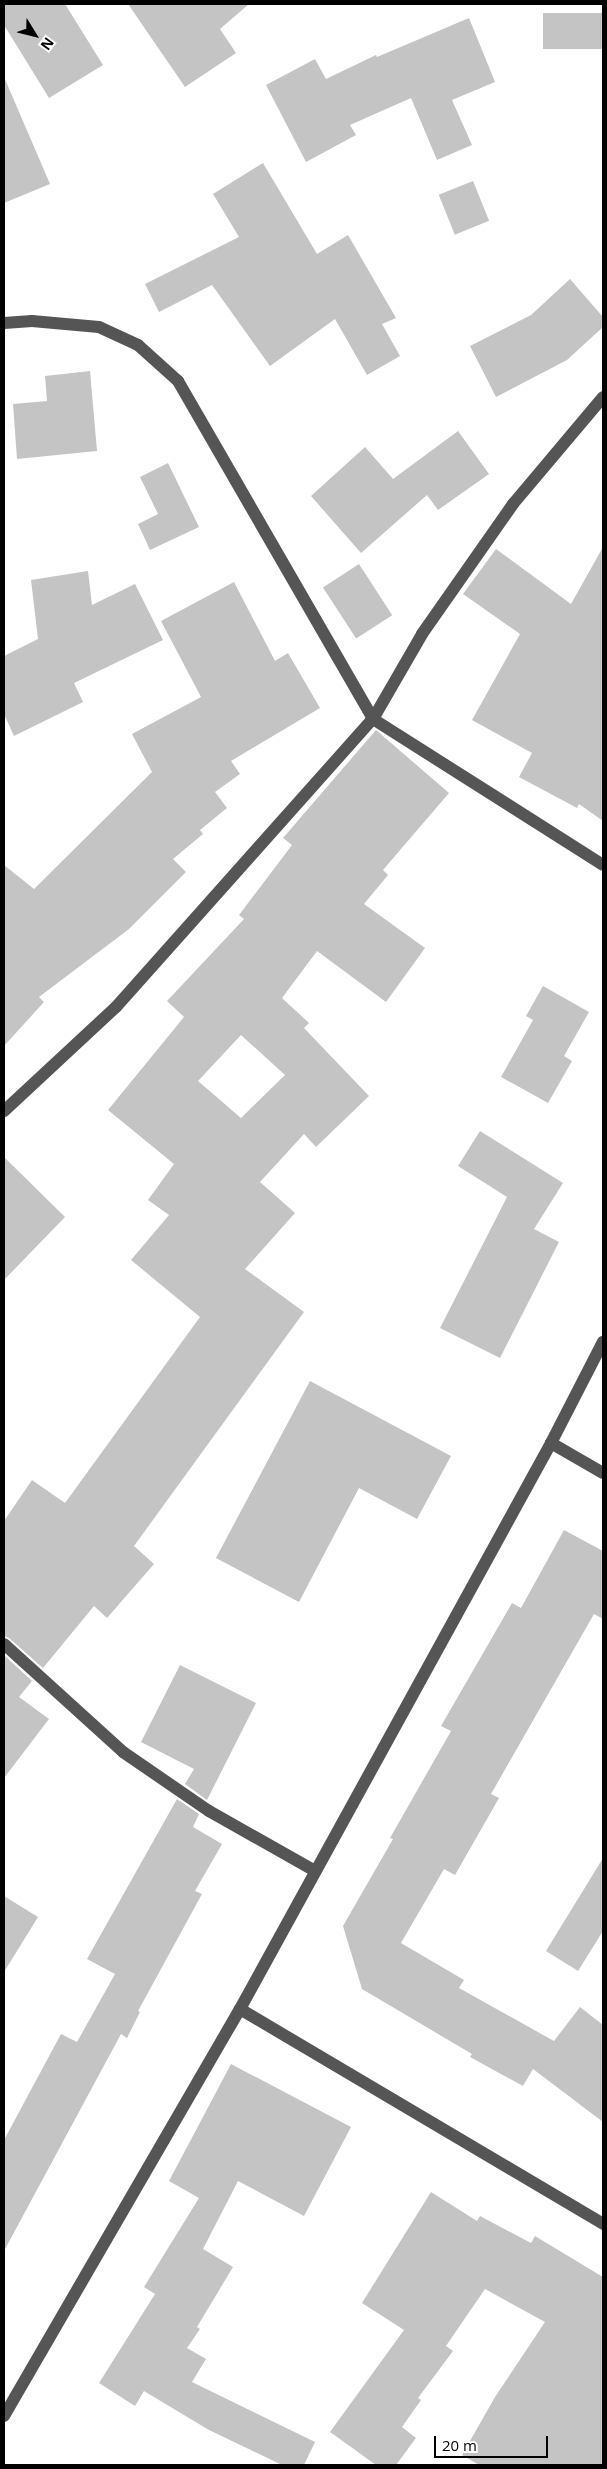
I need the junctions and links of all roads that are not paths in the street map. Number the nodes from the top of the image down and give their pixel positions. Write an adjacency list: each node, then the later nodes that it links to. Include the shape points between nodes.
1 (4, 323): 3 (street, via 32,321 99,327 138,346 178,381)
2 (603, 397): 3 (street, via 513,504 422,634)
3 (373, 719): 4 (street); 5 (street, via 116,1007)
4 (603, 865)
5 (4, 1111)
6 (603, 1342): 7 (street)
7 (551, 1443): 8 (street); 10 (street)
8 (603, 1473)
9 (4, 1644): 10 (street, via 123,1752 209,1811)
10 (315, 1871): 11 (street)
11 (240, 2009): 12 (street); 13 (street)
12 (603, 2224)
13 (4, 2416)

